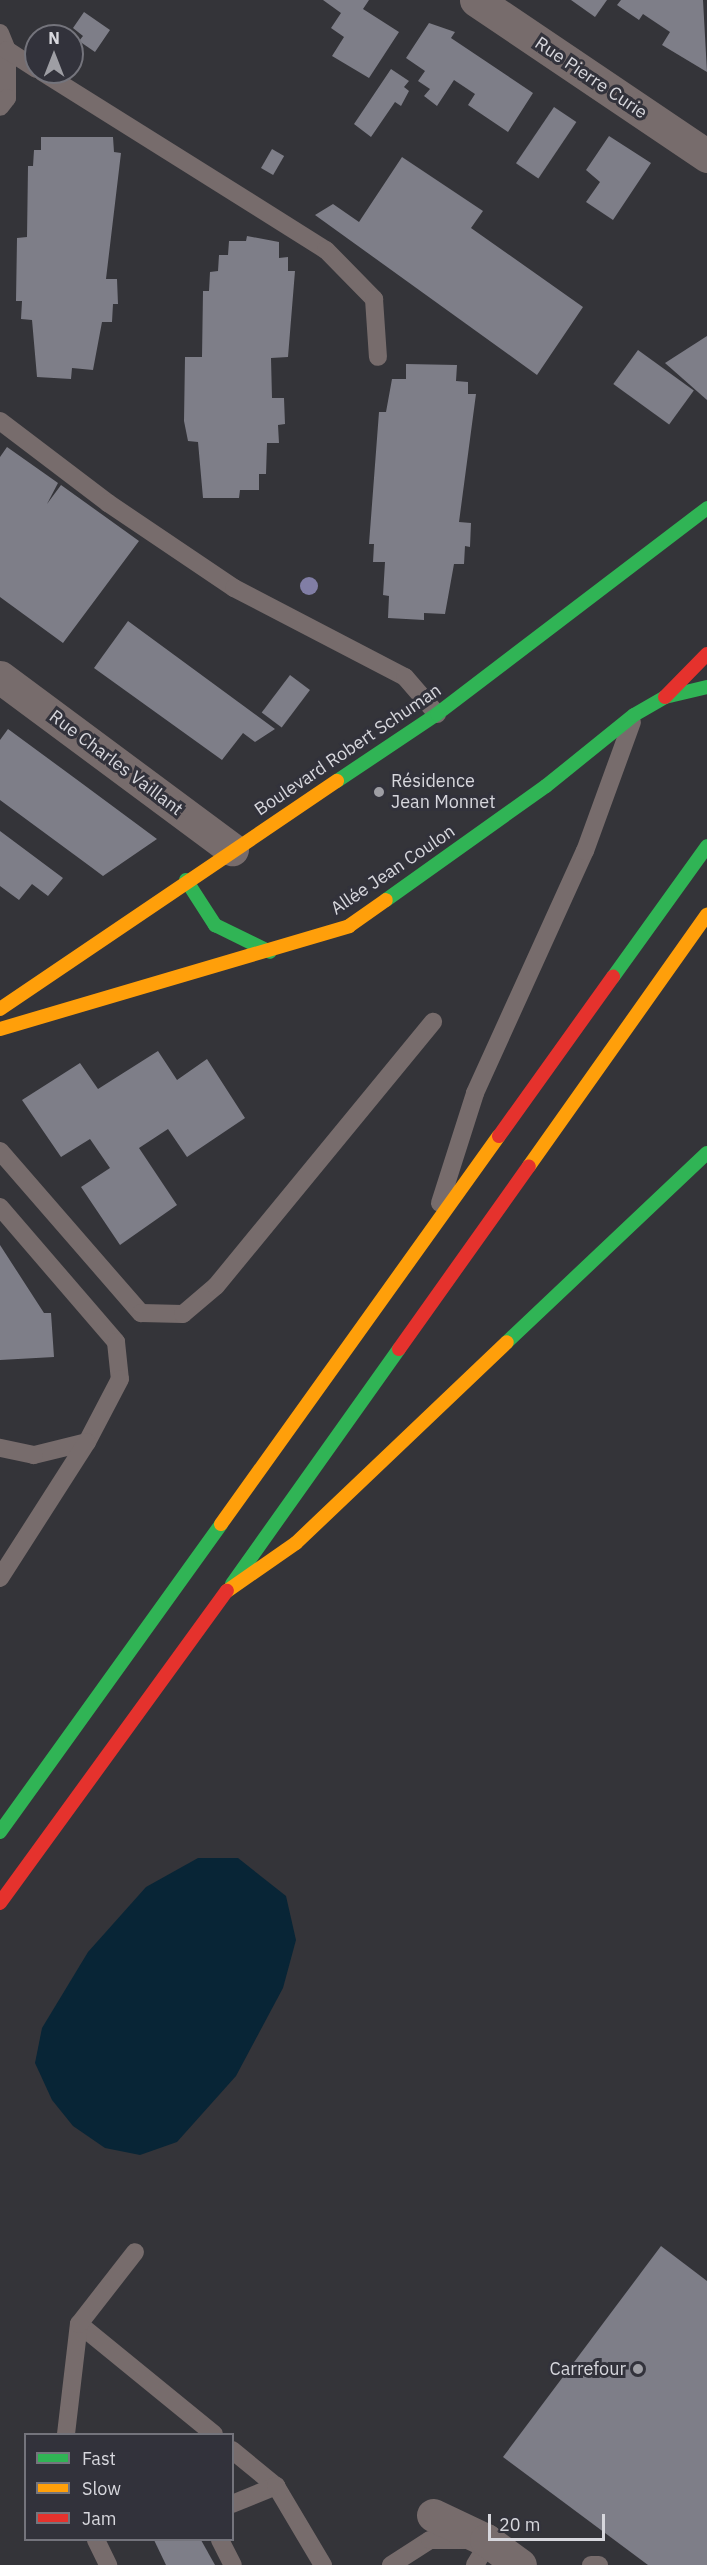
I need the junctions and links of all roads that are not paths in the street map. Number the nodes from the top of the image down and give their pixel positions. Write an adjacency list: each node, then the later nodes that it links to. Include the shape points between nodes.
1 (476, 0): 7 (street, Rue Pierre Curie)
2 (0, 33): 3 (lane)
3 (7, 50): 4 (lane); 6 (lane, via 7,98)
4 (24, 61)
5 (61, 84): 8 (lane, via 327,250 374,299)
6 (0, 107)
7 (707, 156)
8 (378, 357)
9 (0, 421): 15 (lane, via 108,503 234,588 405,677)
10 (707, 508): 15 (main road, Boulevard Robert Schuman)
11 (707, 654): 14 (main road)
12 (0, 677): 18 (street, Rue Charles Vaillant)
13 (707, 687): 14 (main road, Allée Jean Coulon)
14 (665, 697): 16 (main road, Allée Jean Coulon)
15 (437, 714): 18 (main road, Boulevard Robert Schuman)
16 (634, 715): 21 (main road, Allée Jean Coulon, via 546,786 349,926); 28 (lane, via 585,851 475,1093)
17 (707, 846): 28 (main road)
18 (232, 849): 19 (main road, Boulevard Robert Schuman)
19 (186, 880): 21 (main road, via 215,925); 22 (main road, Boulevard Robert Schuman)
20 (707, 915): 32 (main road)
21 (270, 952): 24 (main road, Allée Jean Coulon)
22 (0, 1009)
23 (433, 1022): 25 (lane, via 216,1286 183,1314 141,1313)
24 (0, 1029)
25 (0, 1151)
26 (707, 1153): 32 (main road, via 296,1543)
27 (0, 1207): 29 (lane, via 116,1342 120,1379)
28 (432, 1228): 33 (main road)
29 (87, 1442): 30 (lane, via 34,1455); 31 (lane)
30 (0, 1448)
31 (0, 1578)
32 (232, 1584): 34 (main road)
33 (0, 1832)
34 (0, 1903)
35 (135, 2252): 36 (lane)
36 (79, 2324): 37 (lane); 38 (lane)
37 (66, 2433)
38 (213, 2433)
39 (234, 2452): 40 (lane)
40 (276, 2486): 41 (lane); 48 (lane)
41 (234, 2503)
42 (433, 2515): 45 (street)
43 (96, 2541): 46 (lane)
44 (221, 2541): 47 (lane)
45 (483, 2549): 49 (lane, via 430,2540); 50 (street)
46 (108, 2565)
47 (233, 2565)
48 (323, 2565)
49 (391, 2565)
50 (520, 2565)
51 (591, 2565): 52 (lane)
52 (598, 2565)

